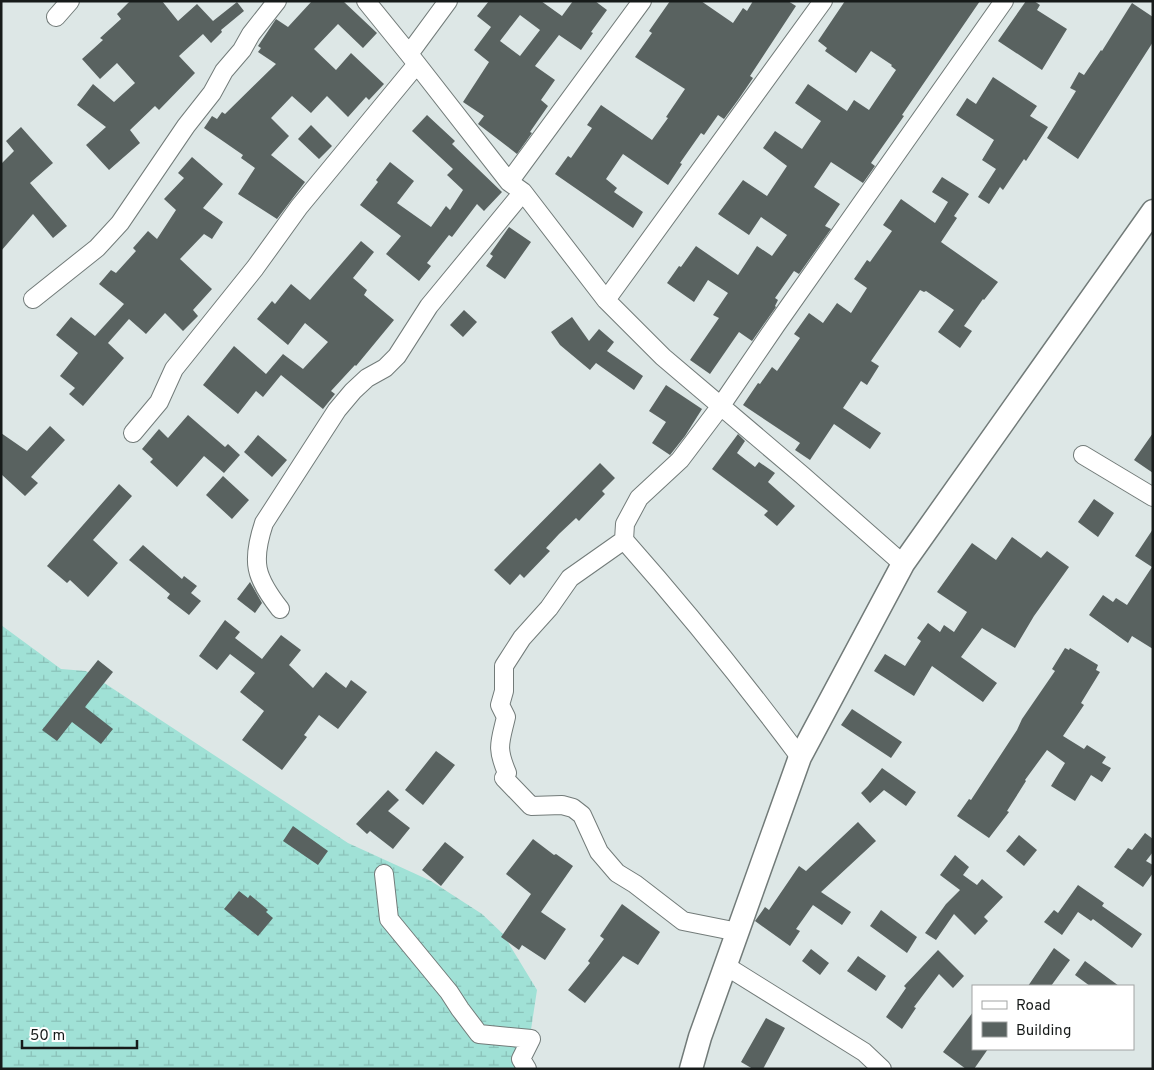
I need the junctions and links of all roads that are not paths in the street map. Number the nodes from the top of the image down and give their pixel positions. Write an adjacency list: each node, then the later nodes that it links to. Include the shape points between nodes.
1 (70, 1): 8 (street)
2 (277, 1): 12 (street, via 224,71 212,93 120,223 97,248)
3 (366, 1): 9 (street)
4 (448, 1): 9 (street)
5 (642, 1): 10 (street)
6 (823, 1): 13 (street)
7 (1004, 1): 14 (street)
8 (56, 17)
9 (413, 59): 10 (street); 15 (street, via 174,369 159,402)
10 (516, 187): 13 (street); 20 (street, via 396,356 385,368 367,378 337,410 264,524 258,541 258,574 265,590)
11 (1153, 211): 19 (street)
12 (33, 299)
13 (606, 300): 14 (street, via 663,357)
14 (720, 407): 18 (street, via 680,460 639,498 625,524); 19 (street)
15 (133, 433)
16 (1083, 455): 17 (street)
17 (1153, 497)
18 (624, 540): 21 (street, via 677,600); 23 (street, via 570,578 504,666 504,691 500,705 506,718 499,742 500,757 508,773 504,778 531,806 562,805 582,815 608,864 683,921)
19 (903, 564): 21 (street)
20 (280, 609)
21 (800, 757): 23 (street)
22 (384, 874): 25 (street, via 389,919 450,992 479,1034 531,1039 521,1059)
23 (738, 932): 24 (street)
24 (726, 966): 26 (street); 27 (street, via 864,1052)
25 (527, 1069)
26 (690, 1069)
27 (882, 1069)

